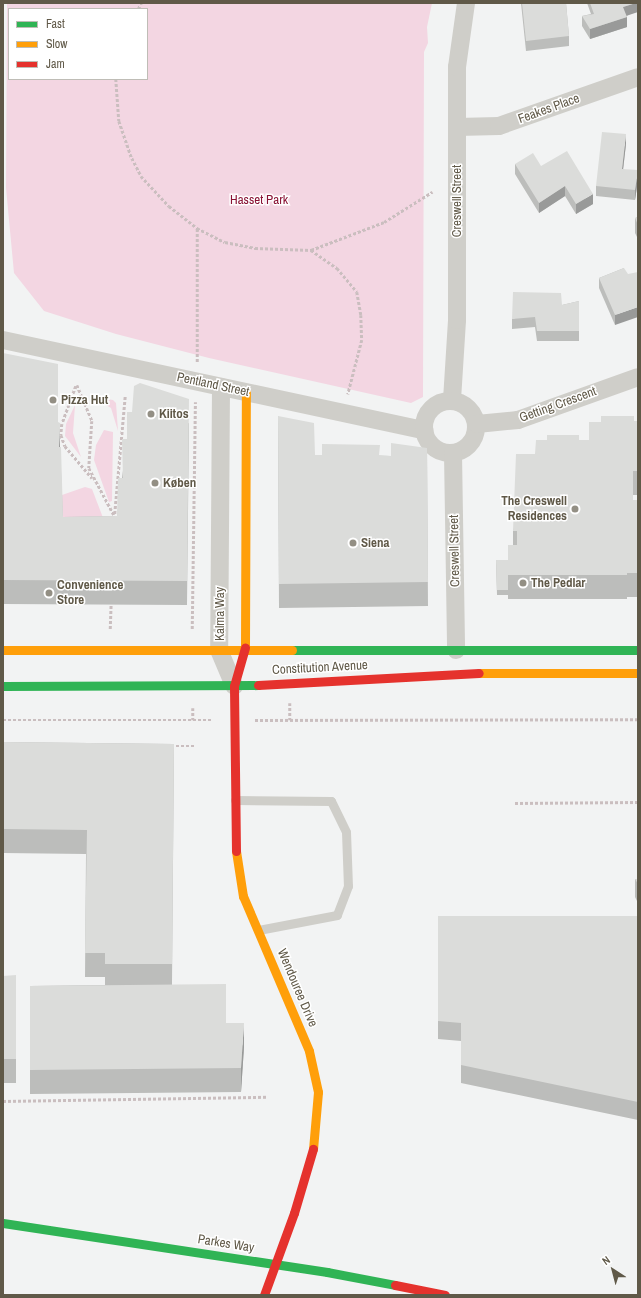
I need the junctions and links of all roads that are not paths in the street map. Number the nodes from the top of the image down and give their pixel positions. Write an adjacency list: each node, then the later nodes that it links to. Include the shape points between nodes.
1 (466, 3): 3 (street, Creswell Street, via 458,51)
2 (638, 77): 3 (street, Feakes Place, via 496,127)
3 (457, 127): 8 (street, Creswell Street, via 456,335)
4 (3, 340): 6 (street, Pentland Street)
5 (638, 376): 9 (street, Getting Crescent, via 506,423)
6 (221, 387): 7 (street, Pentland Street); 13 (street, Kalma Way)
7 (246, 392): 10 (street, Pentland Street); 14 (street, Kalma Way)
8 (452, 400): 9 (street, via 466,405); 10 (street, via 431,408 424,423)
9 (477, 424): 11 (street, via 471,443 461,451)
10 (424, 430): 11 (street, via 430,445 437,450)
11 (453, 453): 15 (street, Creswell Street)
12 (3, 650): 13 (street, Constitution Avenue)
13 (219, 650): 14 (street, Constitution Avenue); 19 (street, Kalma Way)
14 (245, 650): 15 (street, Constitution Avenue); 19 (street, Kalma Way)
15 (456, 650): 16 (street, Constitution Avenue)
16 (638, 650)
17 (638, 673): 19 (street, Constitution Avenue, via 457,673)
18 (3, 686): 19 (street, Constitution Avenue)
19 (234, 686): 20 (street, Wendouree Drive)
20 (235, 800): 21 (street, Wendouree Drive, via 235,845 243,896); 21 (lane, via 330,801 346,832 348,886 337,915)
21 (258, 930): 23 (street, Wendouree Drive, via 309,1051 318,1105 315,1144 294,1213)
22 (3, 1223): 24 (street, Parkes Way, via 328,1272)
23 (264, 1295)
24 (445, 1295)

